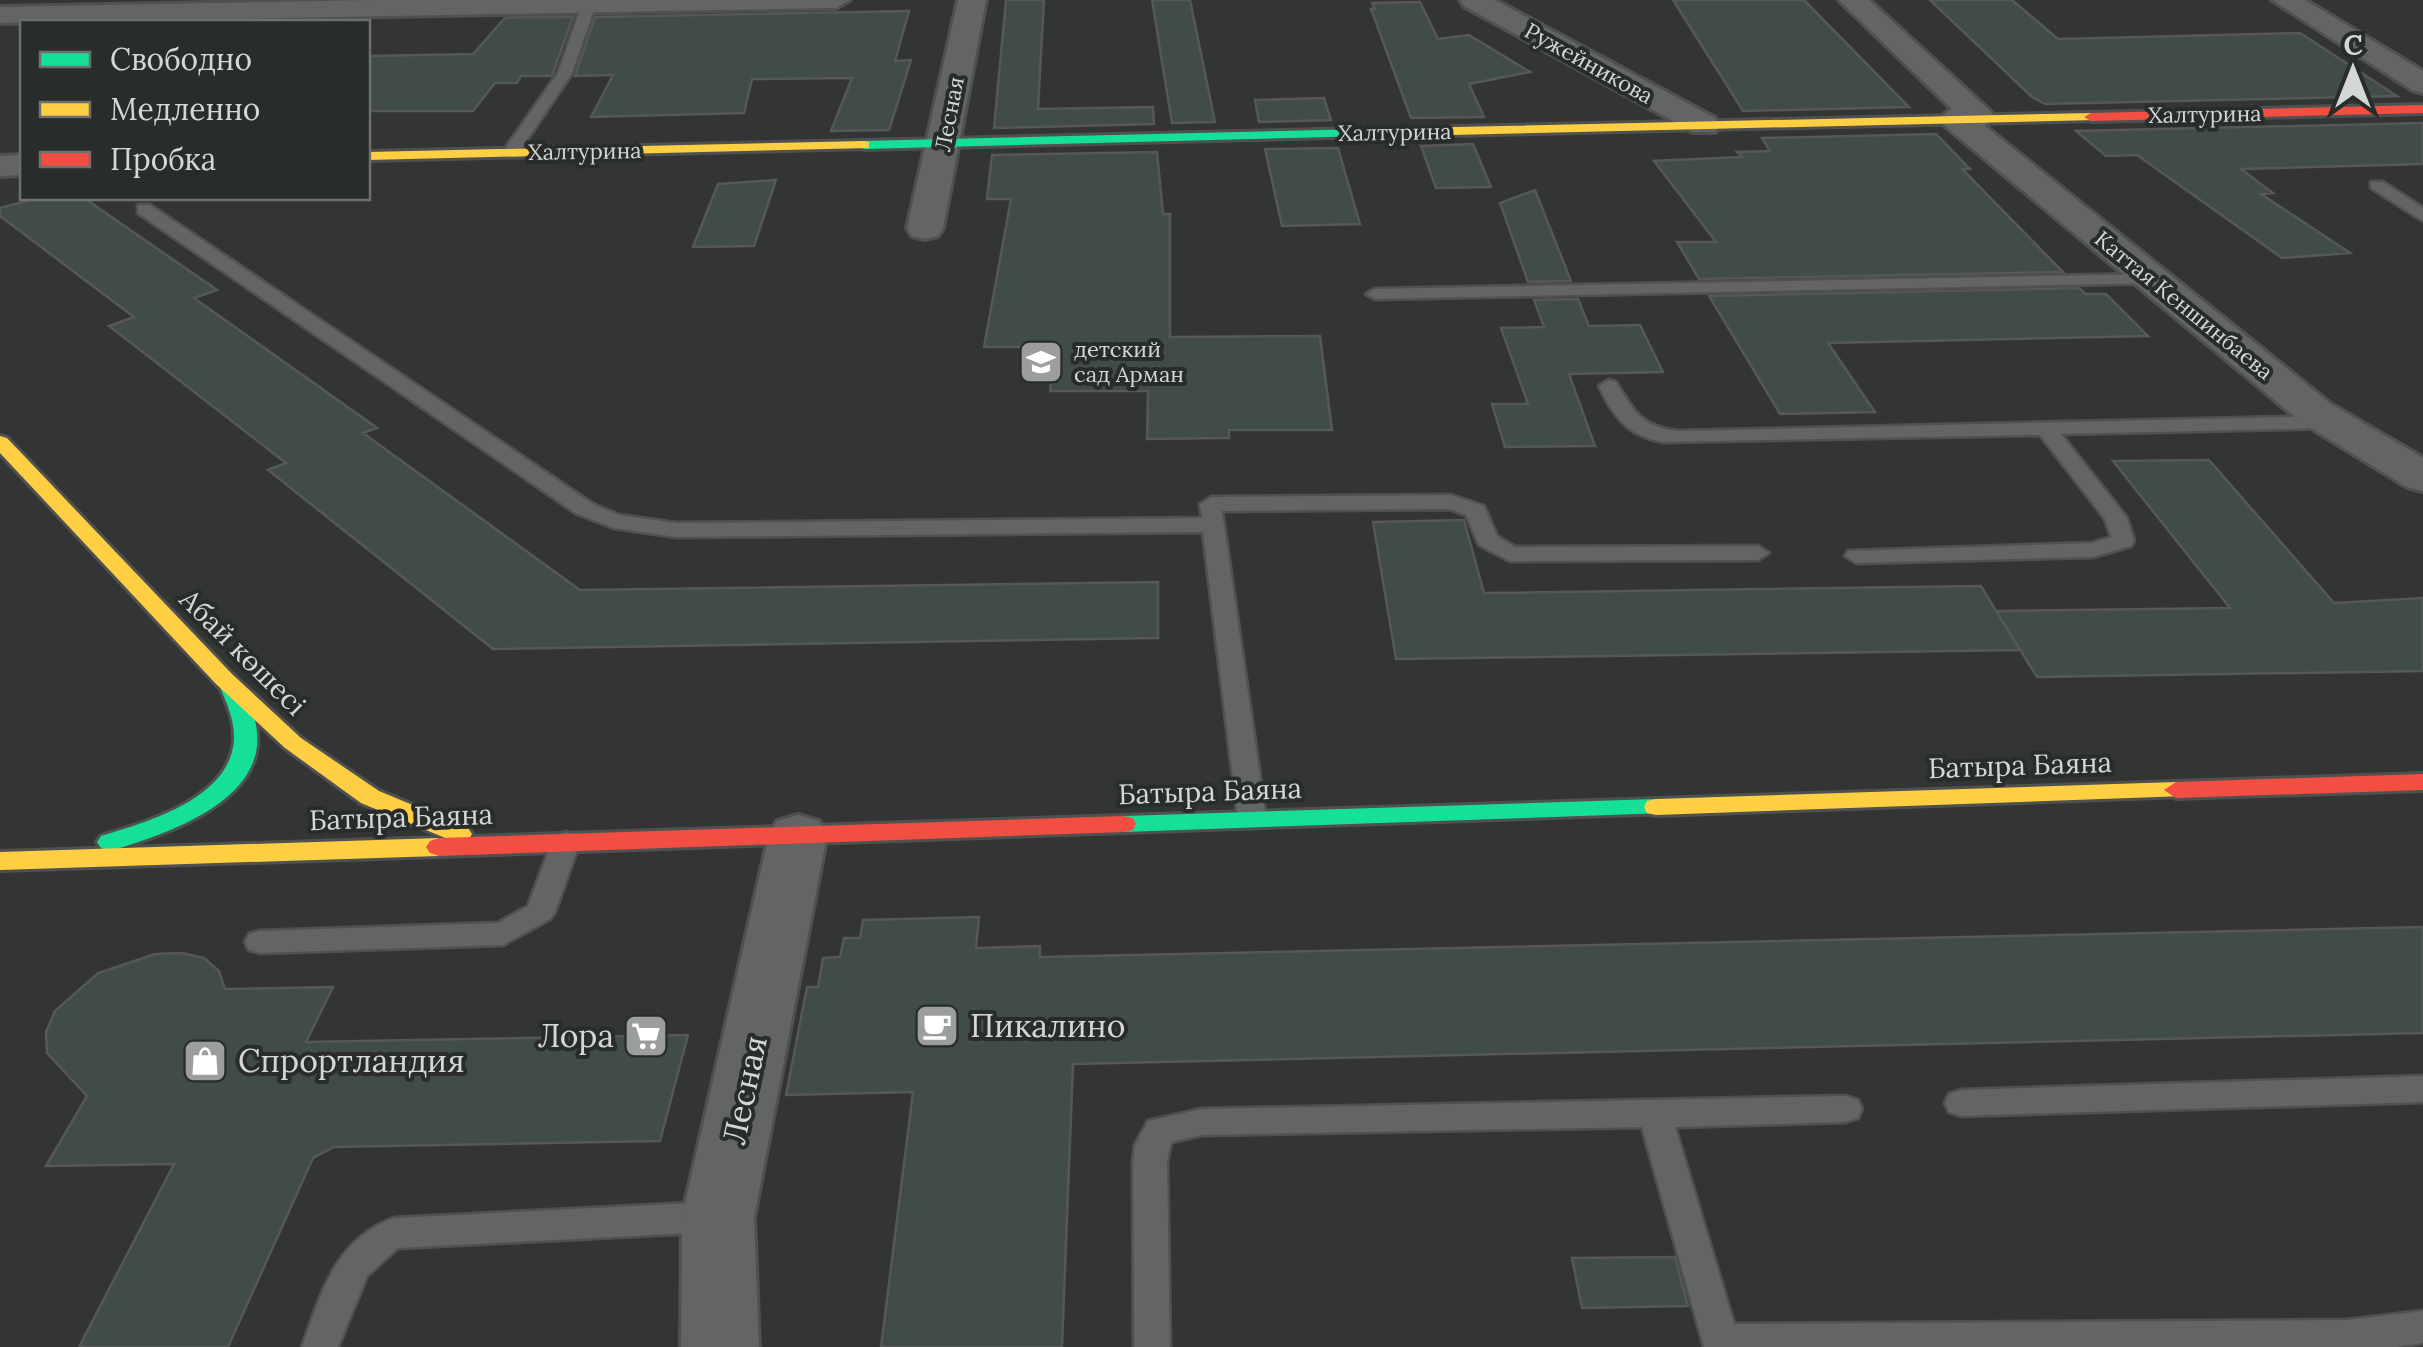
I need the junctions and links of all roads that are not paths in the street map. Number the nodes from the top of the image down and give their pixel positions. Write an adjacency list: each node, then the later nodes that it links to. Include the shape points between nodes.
1 (836, 0): 6 (street)
2 (972, 0): 13 (street, Лесная)
3 (1474, 0): 12 (street, Ружейникова)
4 (1853, 0): 11 (street, Каттая Кеншинбаева)
5 (2286, 0): 9 (street)
6 (589, 4): 7 (street); 14 (lane, via 565,73)
7 (207, 11): 8 (street)
8 (0, 15)
9 (2423, 84)
10 (2423, 109): 11 (street, Халтурина)
11 (1967, 118): 12 (street, Халтурина); 20 (street, Каттая Кеншинбаева)
12 (1704, 125): 13 (street, Халтурина)
13 (943, 143): 14 (street, Халтурина); 19 (street, Лесная)
14 (510, 153): 15 (street, Халтурина)
15 (370, 156)
16 (2377, 185): 18 (lane)
17 (144, 209): 27 (lane, via 574,502 614,521 676,530)
18 (2423, 216)
19 (925, 228)
20 (2152, 280): 21 (lane); 23 (street, Каттая Кеншинбаева)
21 (1375, 294)
22 (1608, 386): 24 (lane, via 1633,427 1660,436)
23 (2330, 422): 24 (lane); 26 (street, Каттая Кеншинбаева)
24 (2046, 429): 29 (lane, via 2116,518 2123,540 2094,550)
25 (0, 442): 30 (street, Абай көшесі)
26 (2423, 476)
27 (1211, 506): 28 (lane, via 1450,502 1476,511 1488,540 1510,554); 32 (lane)
28 (1758, 553)
29 (1856, 556)
30 (231, 688): 34 (street, Абай көшесі, via 361,796 401,816); 36 (street, via 247,720 247,748 200,806 140,834)
31 (2423, 782): 32 (street, Батыра Баяна)
32 (1252, 819): 33 (street, Батыра Баяна)
33 (798, 835): 35 (street, Батыра Баяна); 42 (street, Лесная)
34 (488, 842): 35 (street, Батыра Баяна); 36 (street, Батыра Баяна)
35 (566, 842): 37 (lane, via 540,912 502,934)
36 (7, 861)
37 (260, 942)
38 (2423, 1089): 39 (lane)
39 (1961, 1103)
40 (1846, 1109): 41 (lane)
41 (1655, 1114): 45 (lane); 48 (lane, via 1202,1122 1160,1131 1150,1161)
42 (718, 1216): 46 (lane, via 394,1233 358,1256); 47 (street, Лесная)
43 (2423, 1327): 44 (lane, via 2347,1337)
44 (2164, 1343): 45 (lane)
45 (1722, 1344)
46 (320, 1347)
47 (720, 1347)
48 (1152, 1347)

